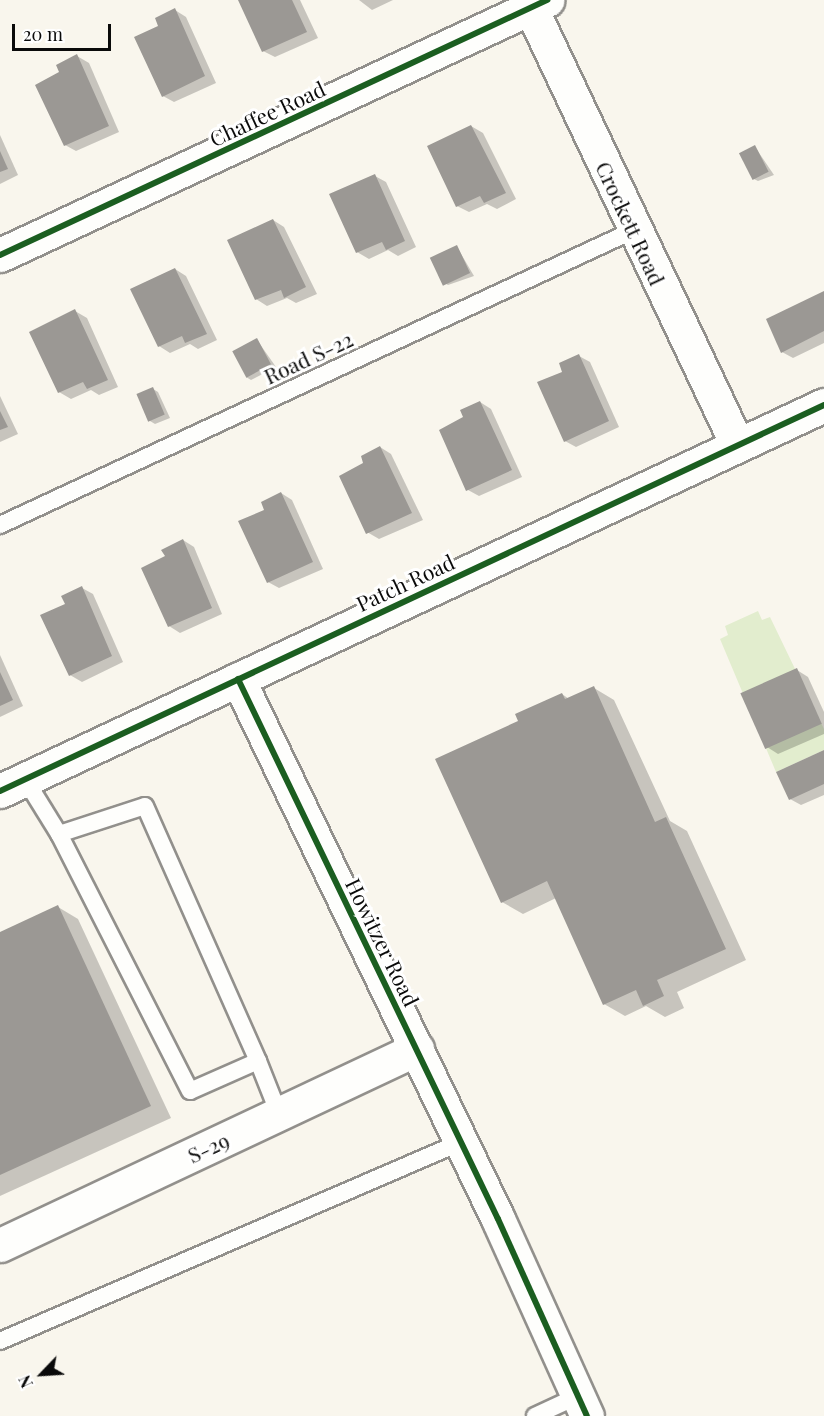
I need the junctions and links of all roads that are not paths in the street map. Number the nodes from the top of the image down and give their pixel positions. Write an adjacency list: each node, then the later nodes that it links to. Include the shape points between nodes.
1 (535, 3): 2 (street, Crockett Road); 3 (street, Chaffee Road)
2 (634, 230): 5 (street, Crockett Road); 6 (lane, Road S-22)
3 (0, 255)
4 (824, 405): 5 (street, Patch Road)
5 (736, 445): 7 (street, Patch Road)
6 (0, 525)
7 (238, 679): 8 (street, Patch Road); 10 (street, Howitzer Road)
8 (13, 785): 9 (lane)
9 (59, 834): 11 (lane, via 190,1091); 11 (lane, via 145,806)
10 (417, 1049): 12 (street, S-29); 13 (street, Howitzer Road)
11 (258, 1060): 12 (lane)
12 (279, 1114): 14 (street, S-29)
13 (461, 1142): 15 (lane); 16 (street, Howitzer Road)
14 (0, 1245)
15 (0, 1341)
16 (582, 1406): 17 (lane)
17 (535, 1416)

